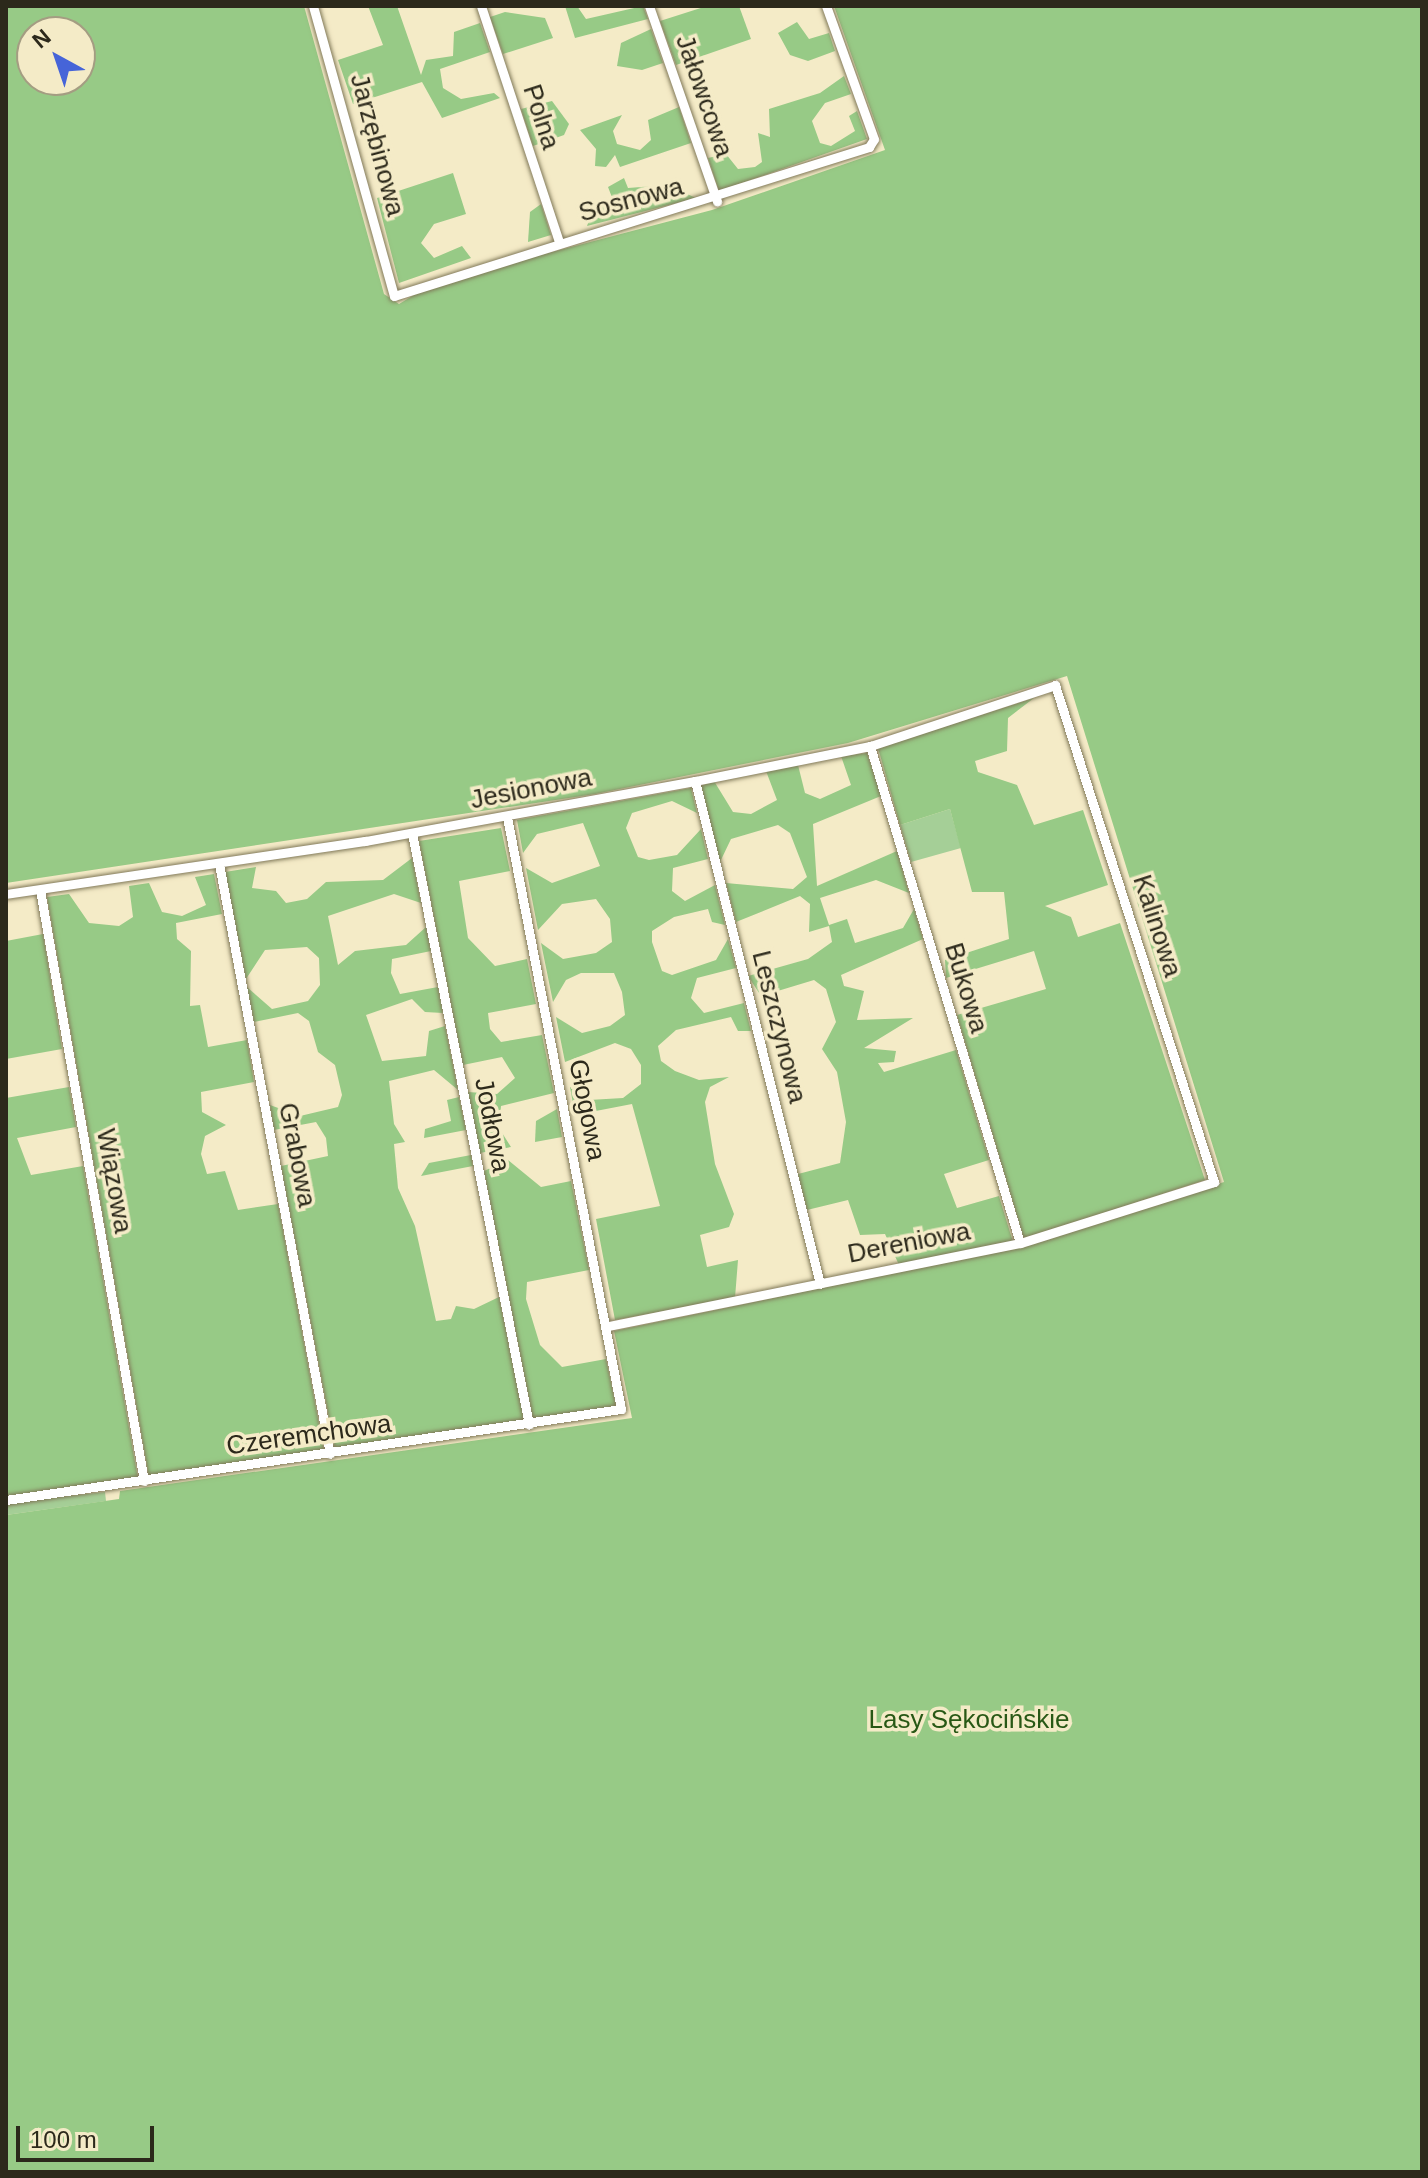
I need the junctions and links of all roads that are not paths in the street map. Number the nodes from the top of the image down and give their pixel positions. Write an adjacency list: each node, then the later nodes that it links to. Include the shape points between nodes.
1 (313, 6): 7 (street, Jarzębinowa)
2 (481, 6): 6 (street, Polna)
3 (649, 6): 5 (street, Jałowcowa)
4 (826, 6): 5 (street, Sosnowa, via 874,139 862,150)
5 (717, 201): 6 (street, Sosnowa)
6 (559, 242): 7 (street, Sosnowa)
7 (394, 296)
8 (1055, 685): 9 (street, Jesionowa); 16 (street, Kalinowa)
9 (870, 746): 10 (street, Jesionowa); 17 (street, Bukowa)
10 (695, 781): 11 (street, Jesionowa); 18 (street, Leszczynowa)
11 (507, 817): 12 (street, Jesionowa); 19 (street, Głogowa)
12 (412, 833): 13 (street, Jesionowa); 21 (street, Jodłowa)
13 (219, 864): 14 (street, Jesionowa); 22 (street, Grabowa)
14 (40, 890): 15 (street, Jesionowa); 23 (street, Wiązowa)
15 (6, 894)
16 (1214, 1182): 17 (street, Dereniowa)
17 (1020, 1243): 18 (street, Dereniowa)
18 (820, 1284): 19 (street, Dereniowa)
19 (607, 1326): 20 (street, Głogowa)
20 (618, 1411): 21 (street, Czeremchowa)
21 (529, 1425): 22 (street, Czeremchowa)
22 (330, 1454): 23 (street, Czeremchowa)
23 (144, 1481): 24 (street, Czeremchowa)
24 (6, 1500)

